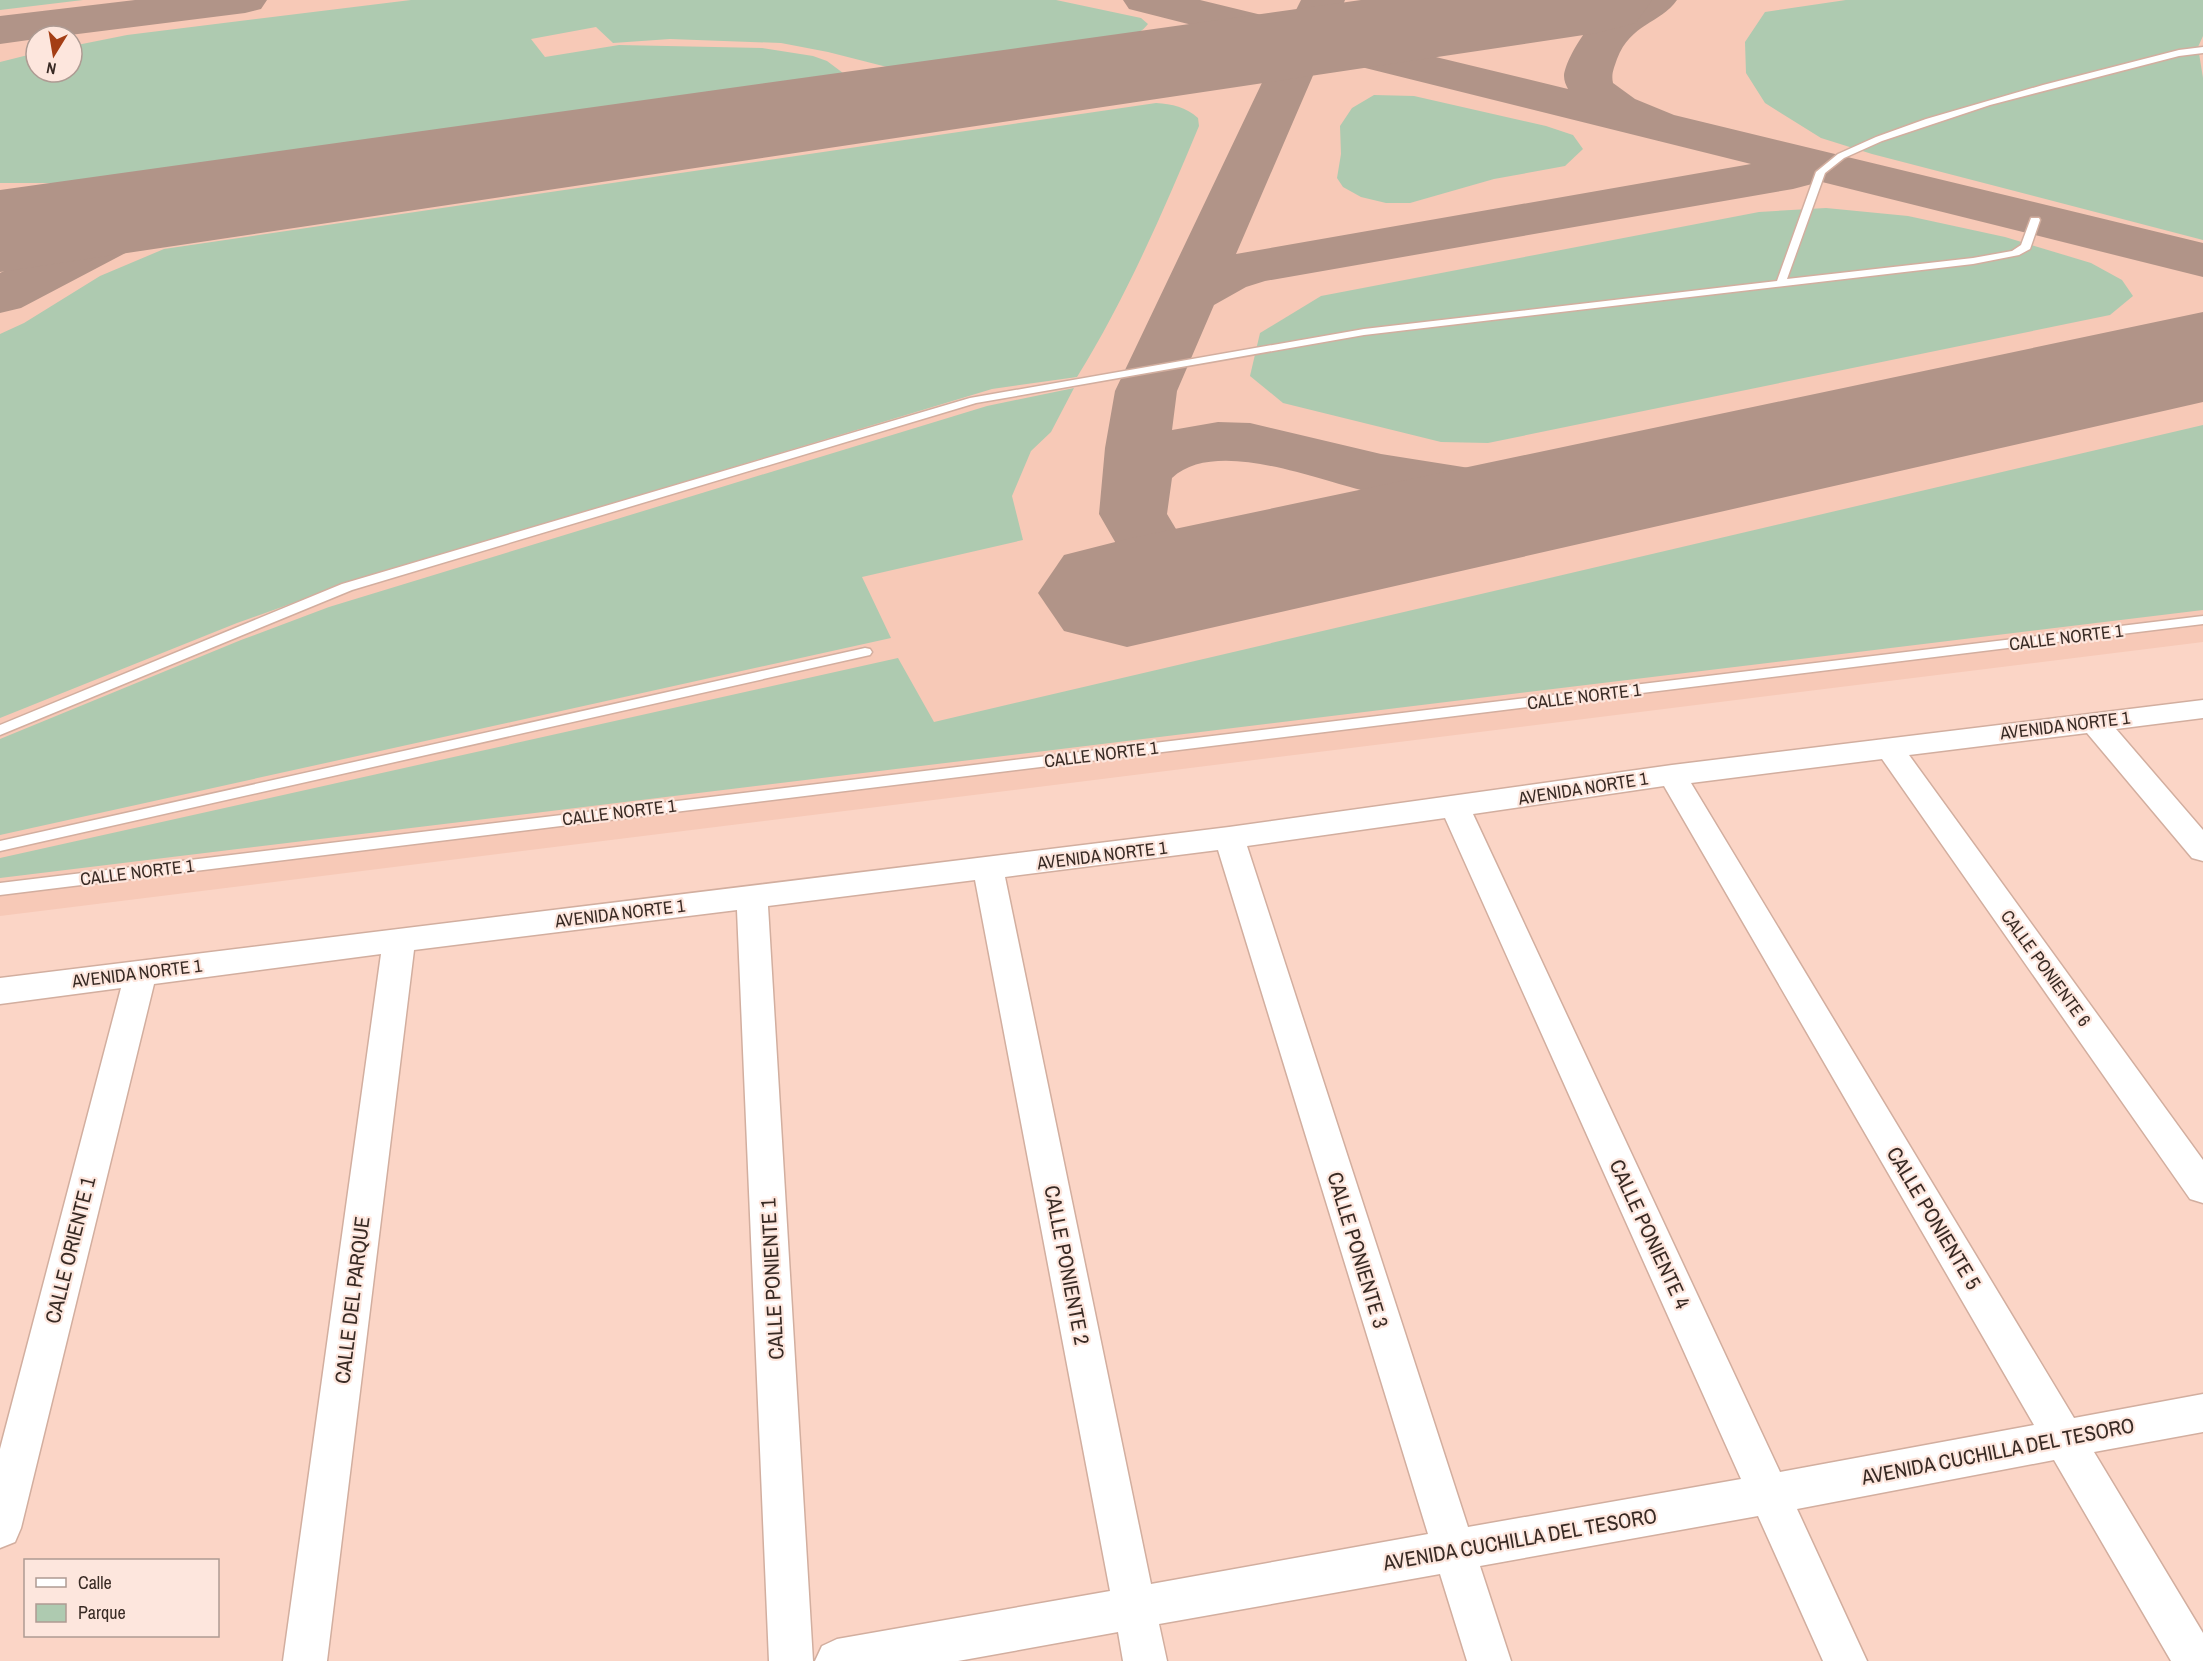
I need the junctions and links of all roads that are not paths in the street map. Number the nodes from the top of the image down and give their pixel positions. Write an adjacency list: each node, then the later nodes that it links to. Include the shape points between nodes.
1 (2203, 50): 3 (lane, via 1986,104 1904,128 1849,152 1821,172)
2 (2035, 220): 3 (lane, via 2026,247 2015,253)
3 (1781, 282): 8 (lane, via 1364,332 974,400 347,587)
4 (2203, 620): 16 (lane, CALLE NORTE 1)
5 (865, 652): 13 (lane)
6 (2203, 709): 7 (street, AVENIDA NORTE 1)
7 (2094, 722): 9 (street, AVENIDA NORTE 1); 14 (street)
8 (0, 730)
9 (1889, 748): 10 (street, AVENIDA NORTE 1); 21 (street, CALLE PONIENTE 6)
10 (1672, 775): 11 (street, AVENIDA NORTE 1); 23 (street, CALLE PONIENTE 5)
11 (1455, 807): 12 (street, AVENIDA NORTE 1); 24 (street, CALLE PONIENTE 4)
12 (1229, 838): 15 (street, AVENIDA NORTE 1); 26 (street, CALLE PONIENTE 3)
13 (0, 846)
14 (2203, 850)
15 (988, 869): 17 (street, AVENIDA NORTE 1); 27 (street, CALLE PONIENTE 2)
16 (0, 889)
17 (752, 897): 18 (street, AVENIDA NORTE 1); 29 (street, CALLE PONIENTE 1)
18 (399, 940): 19 (street, AVENIDA NORTE 1); 28 (street, CALLE DEL PARQUE)
19 (141, 972): 20 (street, AVENIDA NORTE 1); 25 (street, CALLE ORIENTE 1)
20 (0, 991)
21 (2203, 1188)
22 (2203, 1413): 23 (street, AVENIDA CUCHILLA DEL TESORO)
23 (2064, 1437): 24 (street, AVENIDA CUCHILLA DEL TESORO); 34 (street, CALLE PONIENTE 5)
24 (1769, 1494): 26 (street, AVENIDA CUCHILLA DEL TESORO); 33 (street, CALLE PONIENTE 4)
25 (0, 1528)
26 (1454, 1552): 27 (street, AVENIDA CUCHILLA DEL TESORO); 32 (street, CALLE PONIENTE 3)
27 (1135, 1607): 30 (street, AVENIDA CUCHILLA DEL TESORO); 31 (street, CALLE PONIENTE 2)
28 (305, 1661)
29 (791, 1661)
30 (837, 1661)
31 (1145, 1661)
32 (1489, 1661)
33 (1845, 1661)
34 (2195, 1661)

